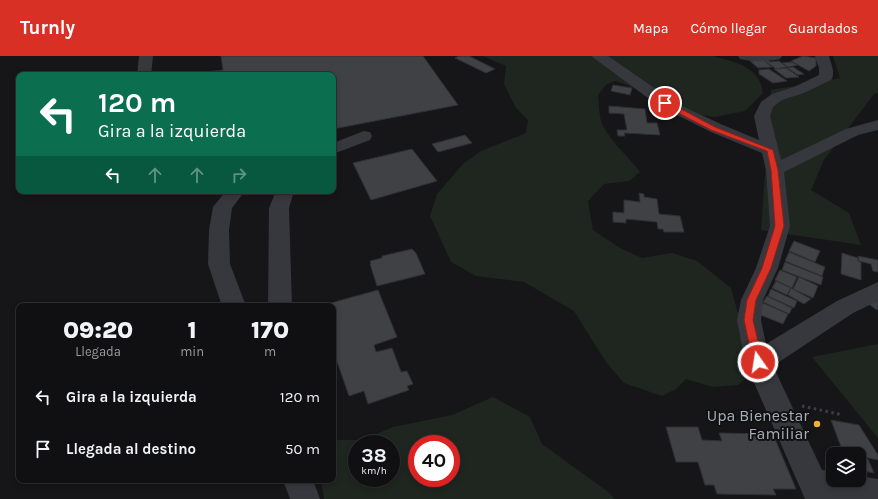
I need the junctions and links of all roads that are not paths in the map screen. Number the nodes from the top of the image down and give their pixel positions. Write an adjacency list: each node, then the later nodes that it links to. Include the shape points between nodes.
1 (146, 56): 6 (street)
2 (598, 56): 10 (street, via 686,115)
3 (745, 56): 4 (street)
4 (775, 56)
5 (822, 56): 10 (street, via 826,77 777,97 766,105 762,116)
6 (144, 72)
7 (878, 125): 11 (street, via 852,132)
8 (364, 136): 9 (street)
9 (336, 148)
10 (770, 150): 11 (street)
11 (775, 170): 17 (street, via 780,226 752,300 748,320)
12 (234, 194): 15 (street, via 223,207 219,230 220,264)
13 (284, 194): 16 (street, via 279,208)
14 (878, 291): 17 (street, via 845,308)
15 (233, 303)
16 (280, 303)
17 (758, 362): 19 (street)
18 (299, 483): 21 (street)
19 (816, 491): 20 (street)
20 (878, 494)
21 (305, 499)

